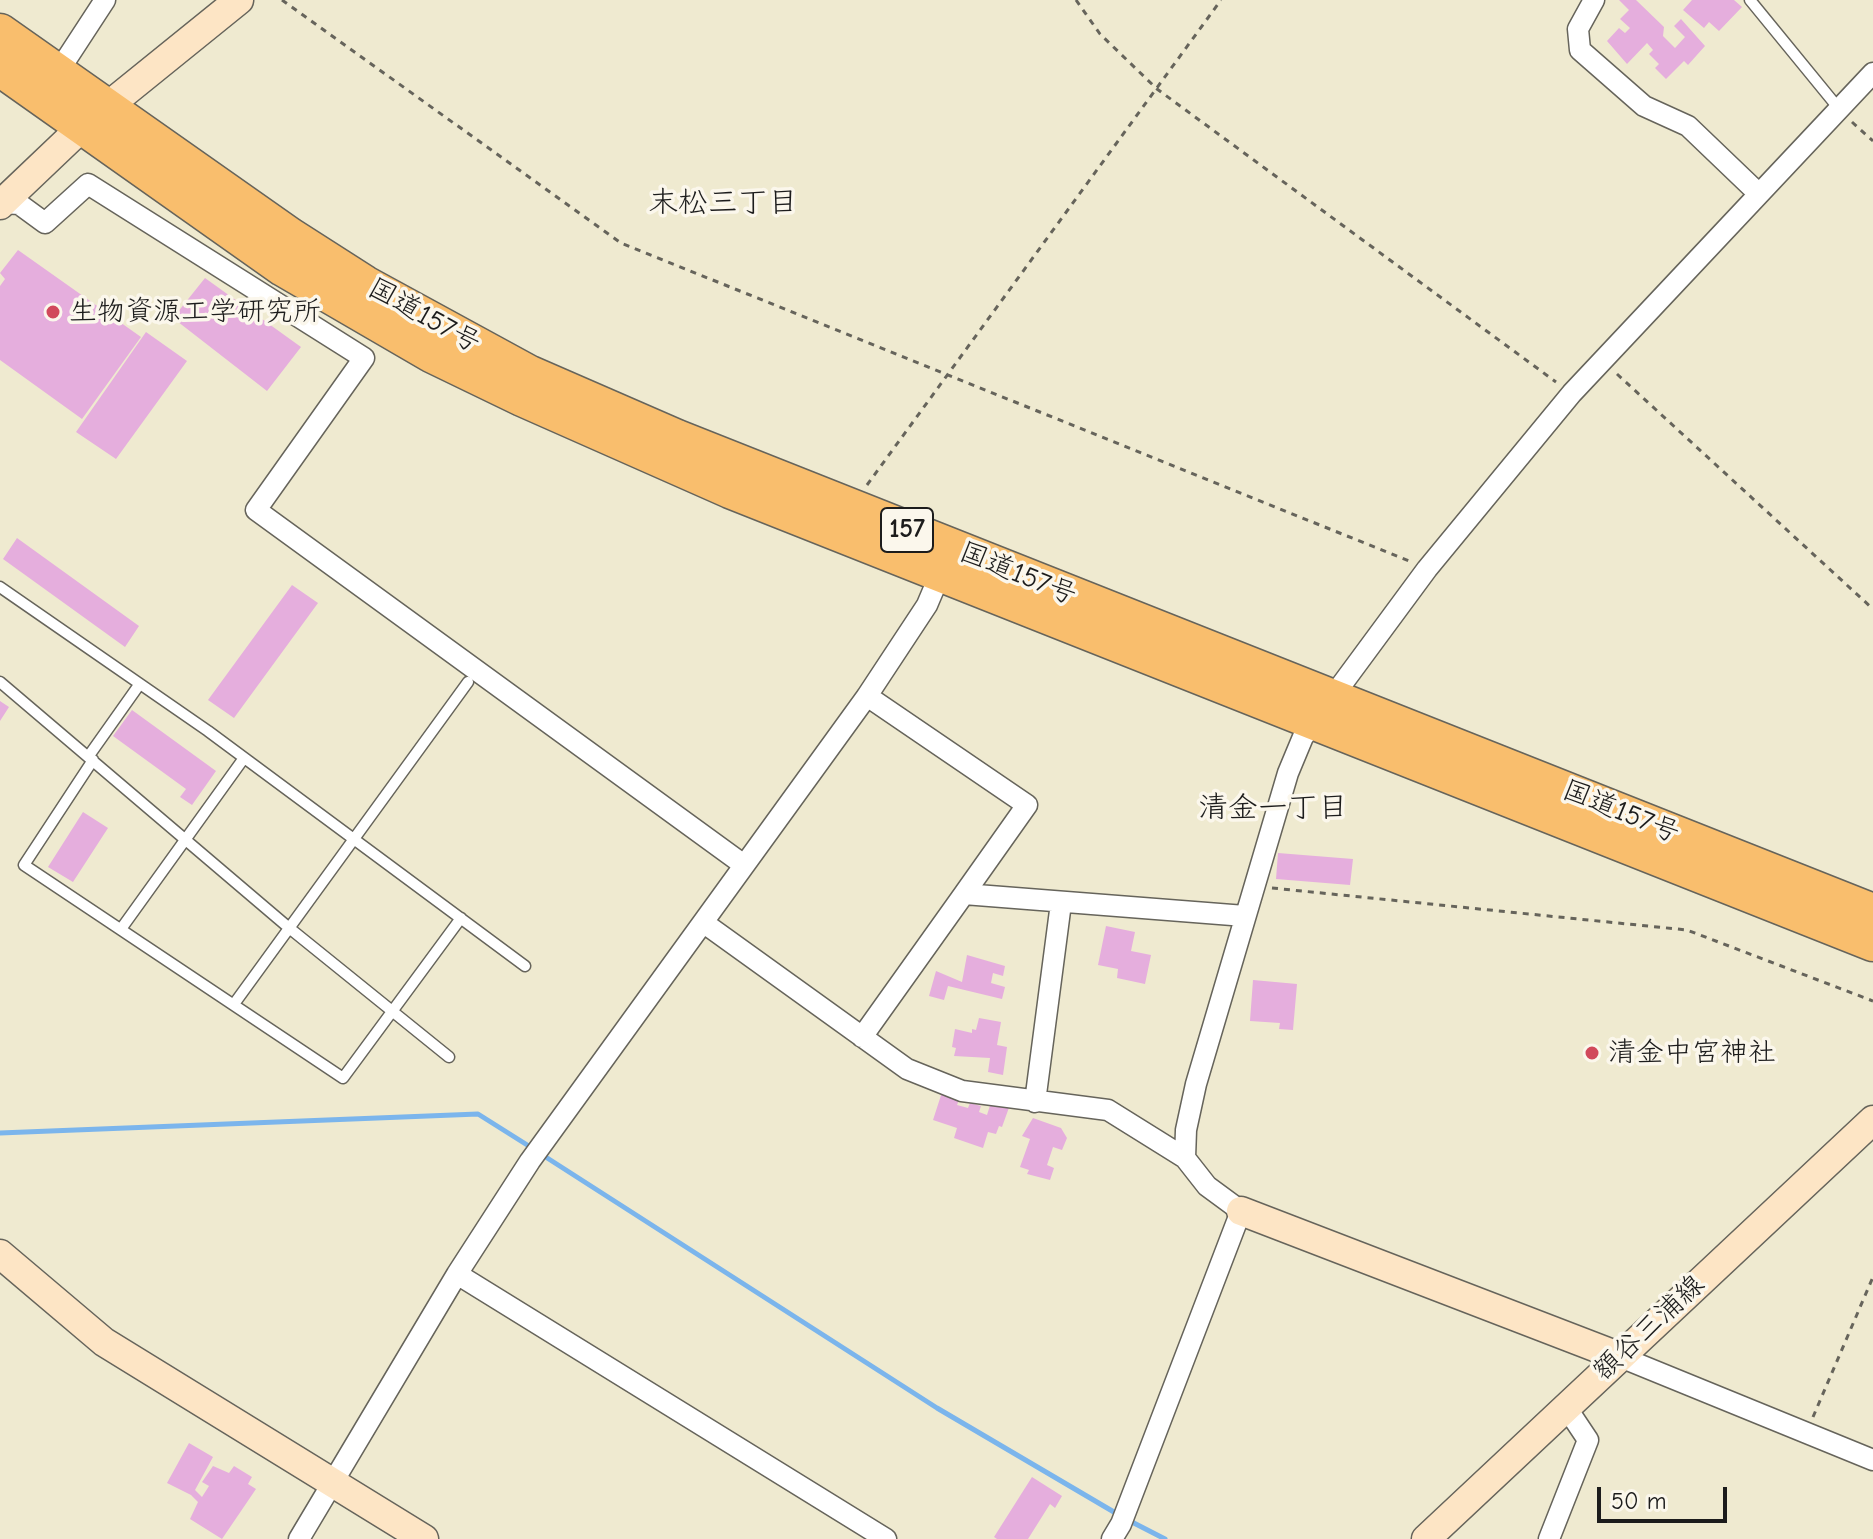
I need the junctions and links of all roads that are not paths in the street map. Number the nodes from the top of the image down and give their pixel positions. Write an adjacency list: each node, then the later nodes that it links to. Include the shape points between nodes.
1 (239, 0): 10 (street)
2 (1594, 0): 11 (street, via 1578,29 1580,50 1644,106 1688,126)
3 (1750, 0): 9 (lane)
4 (98, 2): 7 (street)
5 (0, 32): 7 (highway, 国道157号 / 157)
6 (0, 68): 10 (highway, 国道157号 / 157)
7 (58, 72): 10 (highway, 国道157号 / 157)
8 (1873, 73): 9 (street)
9 (1840, 110): 11 (street)
10 (94, 118): 12 (street); 13 (highway, 国道157号 / 157, via 283,268 431,354 730,490); 19 (highway, 国道157号 / 157, via 471,344 677,438)
11 (1759, 194): 19 (street, via 1572,393 1427,569)
12 (1, 204): 24 (street, via 19,204 45,223 88,184 364,358 256,510)
13 (941, 572): 18 (street, via 927,605); 19 (highway, 国道157号 / 157)
14 (0, 587): 17 (lane)
15 (0, 682): 20 (lane)
16 (468, 682): 23 (lane)
17 (139, 685): 20 (lane); 21 (lane)
18 (867, 696): 24 (street); 25 (street, via 1027,805)
19 (1323, 709): 27 (highway, 国道157号 / 157); 28 (street, via 1288,773); 33 (highway, 国道157号 / 157)
20 (90, 758): 22 (lane); 32 (lane, via 24,865)
21 (244, 758): 22 (lane); 23 (lane)
22 (186, 838): 31 (lane); 32 (lane)
23 (354, 839): 29 (lane); 31 (lane)
24 (744, 865): 30 (street)
25 (964, 894): 26 (street); 37 (street)
26 (1061, 903): 28 (street); 39 (street)
27 (1873, 912)
28 (1245, 916): 41 (street, via 1196,1084)
29 (461, 918): 34 (lane); 36 (lane)
30 (704, 923): 37 (street); 44 (street, via 530,1161)
31 (288, 927): 35 (lane); 36 (lane)
32 (121, 929): 35 (lane)
33 (1873, 943)
34 (525, 966)
35 (234, 1004): 36 (lane, via 343,1078)
36 (391, 1010): 38 (lane)
37 (862, 1037): 39 (street, via 907,1069 962,1091)
38 (449, 1057)
39 (1035, 1102): 41 (street, via 1108,1110)
40 (1873, 1120): 45 (street, 額谷三浦線)
41 (1185, 1158): 42 (street, via 1207,1186)
42 (1241, 1211): 45 (street); 49 (street)
43 (0, 1254): 48 (street, via 104,1342)
44 (457, 1274): 48 (street); 52 (street)
45 (1618, 1356): 46 (street, 額谷三浦線); 47 (street)
46 (1566, 1407): 53 (street, 額谷三浦線); 54 (street, via 1588,1440)
47 (1873, 1460)
48 (334, 1483): 50 (street); 51 (street)
49 (1120, 1524)
50 (299, 1539)
51 (424, 1539)
52 (886, 1539)
53 (1426, 1539)
54 (1549, 1539)

